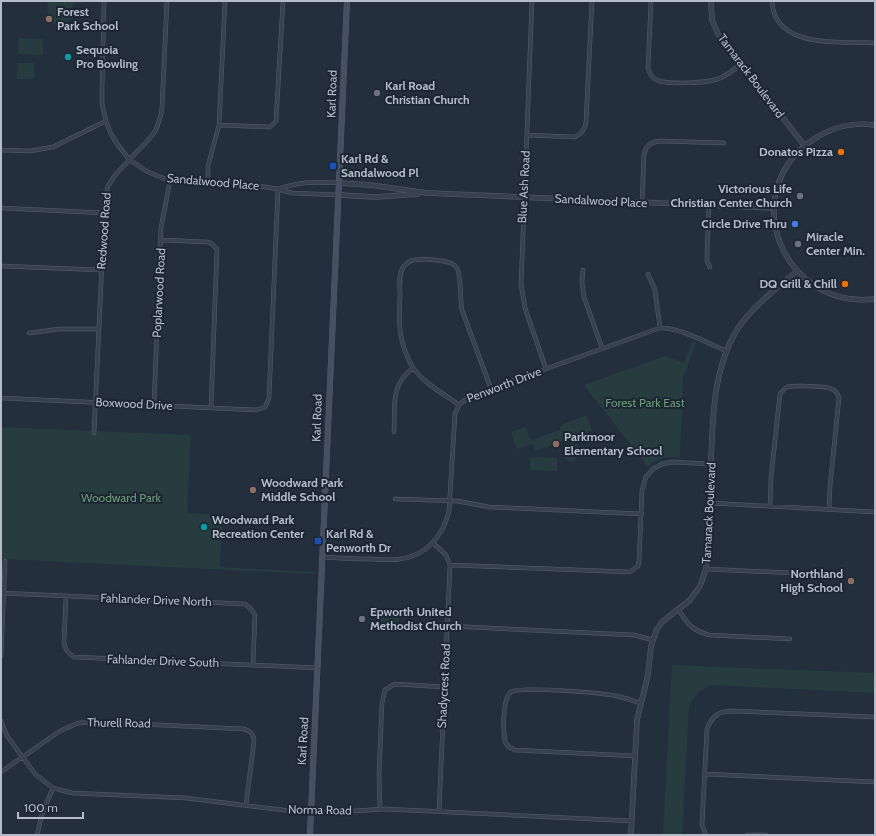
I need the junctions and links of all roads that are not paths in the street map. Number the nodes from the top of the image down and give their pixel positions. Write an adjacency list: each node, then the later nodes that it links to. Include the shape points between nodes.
1 (104, 1): 13 (street, Sandalwood Place, via 102,104)
2 (167, 1): 20 (street, Redwood Road, via 161,115 150,138)
3 (225, 1): 14 (street)
4 (283, 1): 14 (street, via 277,117 274,124 270,127)
5 (347, 1): 23 (main road, Karl Road)
6 (532, 1): 16 (street, Blue Ash Road)
7 (592, 1): 16 (street, via 585,129 575,137)
8 (651, 1): 12 (street, via 648,68 653,78 662,82 703,82 719,78)
9 (710, 1): 12 (street, Tamarack Boulevard, via 714,27)
10 (772, 1): 11 (street, via 776,16 782,25 799,37)
11 (875, 43)
12 (741, 64): 18 (street, Tamarack Boulevard)
13 (106, 121): 19 (street, via 53,147 30,151); 20 (street, Sandalwood Place, via 118,145)
14 (219, 125): 22 (street, via 208,166)
15 (875, 125): 18 (street, via 845,125 823,132)
16 (527, 135): 27 (street, Blue Ash Road)
17 (724, 143): 28 (street, via 652,143 644,154)
18 (804, 145): 31 (street, via 786,167 775,194)
19 (1, 150)
20 (130, 159): 21 (street, Sandalwood Place, via 146,171); 32 (street, Redwood Road, via 108,186)
21 (170, 181): 22 (street, Sandalwood Place); 33 (street, Poplarwood Road)
22 (208, 183): 24 (street, Sandalwood Place)
23 (339, 183): 24 (street, Sandalwood Place, via 307,182); 25 (street, Sandalwood Place); 26 (main road, Karl Road)
24 (278, 189): 26 (street, Sandalwood Place, via 292,193); 53 (street, Boxwood Drive, via 269,398 265,407 257,410)
25 (428, 193): 26 (street, Sandalwood Place, via 375,197); 27 (street, Sandalwood Place)
26 (339, 195): 65 (main road, Karl Road)
27 (524, 198): 28 (street, Sandalwood Place); 47 (street, Blue Ash Road, via 520,274 522,295)
28 (642, 203): 29 (street, Sandalwood Place)
29 (709, 206): 31 (street, Sandalwood Place); 35 (street, via 707,261)
30 (1, 208): 32 (street)
31 (774, 208): 38 (street, via 779,240 786,257)
32 (104, 213): 36 (street, Redwood Road)
33 (161, 240): 51 (street, Poplarwood Road); 53 (street, via 208,242 217,250)
34 (1, 266): 36 (street)
35 (710, 267)
36 (101, 270): 42 (street, Redwood Road)
37 (583, 270): 44 (street, via 584,297)
38 (797, 271): 40 (street, via 821,290 836,296 855,300); 45 (street, Tamarack Boulevard, via 750,314 739,327)
39 (648, 274): 41 (street, via 655,290)
40 (875, 299)
41 (660, 328): 44 (street, Penworth Drive); 45 (street, Penworth Drive, via 679,331)
42 (98, 329): 43 (street, via 60,329); 50 (street, Redwood Road)
43 (29, 333)
44 (602, 348): 47 (street, Penworth Drive)
45 (726, 351): 56 (street, Tamarack Boulevard, via 715,396)
46 (413, 368): 48 (street, via 403,348 399,322 401,273 405,264 410,261 451,262 457,267 460,276 462,310); 52 (street); 55 (street, via 400,380 396,390)
47 (546, 369): 48 (street, Penworth Drive)
48 (491, 389): 52 (street, Penworth Drive, via 470,396)
49 (1, 398): 50 (street, Boxwood Drive)
50 (95, 402): 51 (street, Boxwood Drive); 54 (street, Redwood Road)
51 (154, 405): 53 (street, Boxwood Drive)
52 (458, 405): 58 (street, Penworth Drive, via 453,423)
53 (211, 408)
54 (94, 432)
55 (394, 432)
56 (711, 464): 59 (street, Tamarack Boulevard); 63 (street, via 672,462 653,469 644,483)
57 (395, 499): 58 (street)
58 (450, 501): 63 (street, via 489,507); 64 (street, Penworth Drive, via 446,522)
59 (710, 503): 60 (street); 68 (street, Tamarack Boulevard)
60 (770, 506): 61 (street); 61 (street, via 780,394 792,386 826,387 832,389 840,398)
61 (829, 509): 62 (street)
62 (875, 512)
63 (642, 514): 67 (street, via 638,566 630,572)
64 (434, 542): 65 (street, Penworth Drive, via 416,555 399,559); 67 (street, via 446,555)
65 (322, 557): 78 (main road, Karl Road)
66 (5, 561): 70 (street)
67 (450, 565): 73 (street, Shadycrest Road)
68 (706, 569): 69 (street); 72 (street, Tamarack Boulevard, via 700,586 690,600)
69 (794, 573)
70 (3, 593): 71 (street, Fahlander Drive North); 76 (street)
71 (66, 596): 77 (street, Fahlander Drive South, via 64,642 65,649 74,657); 77 (street, Fahlander Drive North, via 245,604 255,615)
72 (678, 609): 74 (street, via 686,622 696,631 708,635); 75 (street, Tamarack Boulevard, via 662,622)
73 (448, 626): 75 (street, via 634,634); 79 (street, Shadycrest Road)
74 (790, 639)
75 (653, 640): 80 (street, Tamarack Boulevard, via 648,675)
76 (1, 654)
77 (253, 666): 78 (street, Fahlander Drive South)
78 (318, 668): 92 (main road, Karl Road)
79 (444, 687): 90 (street, via 395,684 384,694 379,775); 91 (street, Shadycrest Road)
80 (640, 703): 83 (street, Tamarack Boulevard); 83 (street, via 595,693 525,690 512,691 505,703 504,736 506,745 515,750)
81 (875, 717): 86 (street, via 723,711 710,721 707,729)
82 (1, 721): 84 (street, Norma Road, via 7,736)
83 (634, 756): 93 (street, Tamarack Boulevard)
84 (22, 757): 85 (street, Thurell Road); 88 (street, Norma Road, via 36,774); 89 (street, Thurell Road, via 60,731 87,722 244,729 254,736)
85 (1, 772)
86 (705, 774): 87 (street); 97 (street, via 702,825)
87 (875, 782)
88 (54, 788): 89 (street, Norma Road, via 72,793 186,798); 94 (street, via 42,814)
89 (246, 805): 92 (street, Norma Road)
90 (380, 809): 91 (street, Norma Road); 92 (street, Norma Road)
91 (439, 811): 93 (street, Norma Road)
92 (311, 812): 95 (main road, Karl Road)
93 (632, 821): 96 (street, Tamarack Boulevard)
94 (37, 835)
95 (310, 835)
96 (631, 835)
97 (706, 835)
98 (748, 835): 99 (street)
99 (766, 835)

